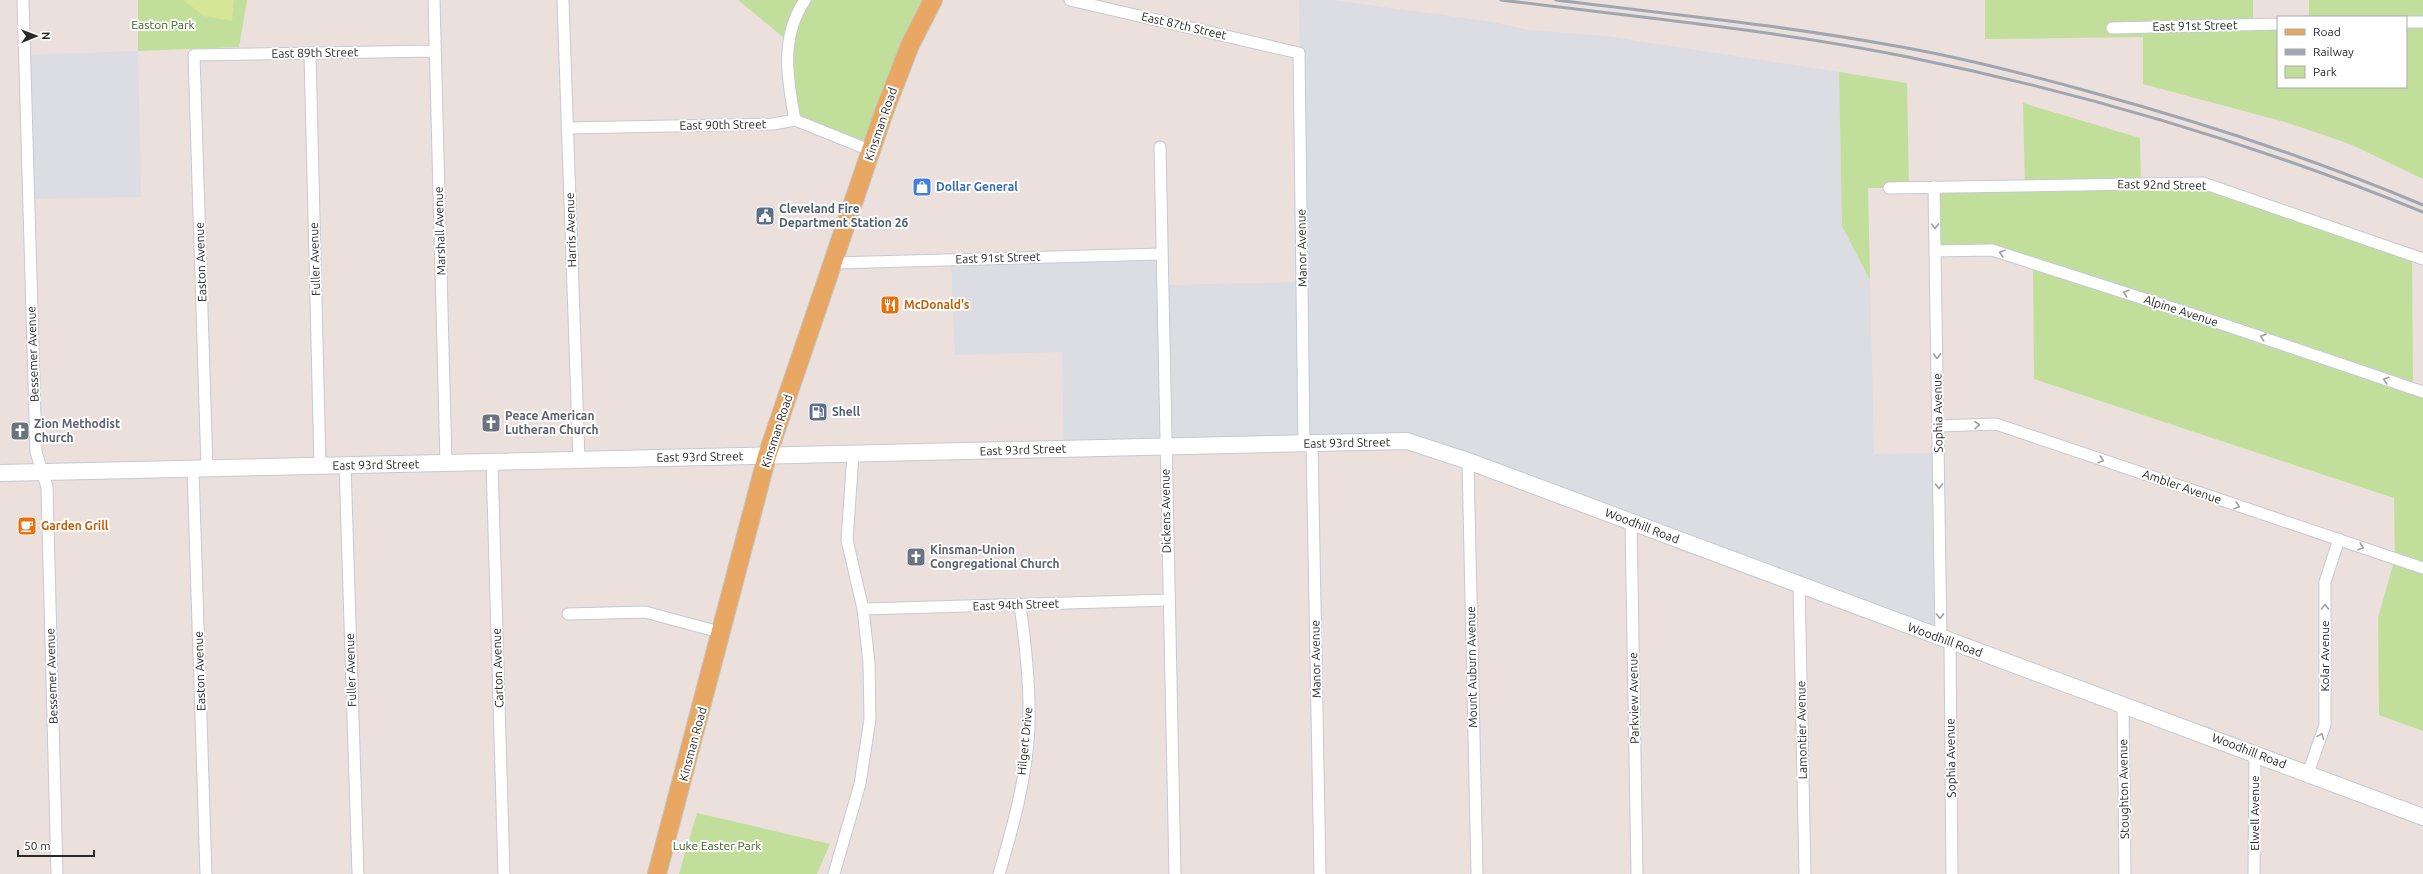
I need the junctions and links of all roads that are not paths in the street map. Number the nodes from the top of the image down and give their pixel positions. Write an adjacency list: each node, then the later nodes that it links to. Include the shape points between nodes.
1 (23, 0): 38 (street, Bessemer Avenue, via 36,452)
2 (434, 0): 11 (street, Marshall Avenue)
3 (563, 0): 16 (street, Harris Avenue)
4 (805, 0): 15 (street, via 794,20 788,41 789,87)
5 (933, 0): 18 (main road, Kinsman Road, via 910,45)
6 (1070, 0): 13 (street, East 87th Street)
7 (2407, 22): 8 (street)
8 (2423, 22)
9 (2277, 24): 10 (street, East 91st Street)
10 (2112, 28)
11 (436, 51): 12 (street, East 89th Street); 34 (street, Marshall Avenue)
12 (310, 53): 14 (street, East 89th Street); 36 (street, Fuller Avenue)
13 (1299, 53): 27 (street, Manor Avenue)
14 (194, 55): 37 (street, Easton Avenue)
15 (795, 120): 16 (street, East 90th Street, via 773,124); 18 (street)
16 (567, 128): 31 (street, Harris Avenue)
17 (1160, 147): 22 (street, Dickens Avenue)
18 (872, 151): 24 (main road, Kinsman Road)
19 (1934, 187): 20 (street, East 92nd Street); 21 (street, Sophia Avenue, one-way to 21); 23 (street, East 92nd Street, via 2203,183)
20 (1889, 188)
21 (1935, 251): 25 (street, Alpine Avenue, one-way to 21, via 1992,250); 26 (street, Sophia Avenue, one-way to 26)
22 (1161, 254): 24 (street, East 91st Street); 28 (street, Dickens Avenue)
23 (2423, 259)
24 (835, 263): 30 (main road, Kinsman Road)
25 (2423, 392)
26 (1938, 426): 41 (street, Ambler Avenue, one-way to 41, via 1996,424); 49 (street, Sophia Avenue, one-way to 49)
27 (1308, 444): 28 (main road, East 93rd Street); 32 (main road, East 93rd Street, via 1407,441); 62 (street, Manor Avenue)
28 (1165, 446): 29 (main road, East 93rd Street); 44 (street, Dickens Avenue)
29 (853, 455): 30 (main road, East 93rd Street); 46 (street, via 847,540)
30 (767, 456): 31 (main road, East 93rd Street); 48 (main road, Kinsman Road)
31 (579, 460): 33 (main road, East 93rd Street)
32 (1468, 461): 40 (main road, Woodhill Road); 63 (street, Mount Auburn Avenue)
33 (492, 462): 34 (main road, East 93rd Street); 57 (street, Carton Avenue)
34 (446, 463): 35 (main road, East 93rd Street)
35 (345, 465): 36 (main road, East 93rd Street); 56 (street, Fuller Avenue)
36 (320, 466): 37 (main road, East 93rd Street)
37 (200, 469): 38 (main road, East 93rd Street); 55 (street, Easton Avenue)
38 (41, 472): 39 (main road, East 93rd Street); 54 (street, Bessemer Avenue, via 47,487)
39 (0, 473)
40 (1631, 522): 43 (main road, Woodhill Road); 64 (street, Parkview Avenue)
41 (2339, 540): 42 (street, Ambler Avenue, one-way to 42); 52 (street, Kolar Avenue, one-way to 41, via 2325,725 2325,582)
42 (2423, 568)
43 (1799, 585): 49 (main road, Woodhill Road); 65 (street, Lamontier Avenue)
44 (1168, 600): 45 (street, East 94th Street); 61 (street, Dickens Avenue)
45 (1020, 606): 46 (street, East 94th Street); 60 (street, Hilgert Drive, via 1027,656 1029,729 1026,759)
46 (863, 609): 59 (street, via 869,663 870,719 860,784)
47 (568, 614): 48 (street, via 645,612)
48 (722, 633): 58 (main road, Kinsman Road)
49 (1945, 640): 50 (main road, Woodhill Road); 66 (street, Sophia Avenue)
50 (2123, 704): 51 (main road, Woodhill Road); 67 (street, Stoughton Avenue)
51 (2255, 753): 52 (main road, Woodhill Road); 68 (street, Elwell Avenue)
52 (2308, 773): 53 (main road, Woodhill Road)
53 (2423, 817)
54 (58, 874)
55 (206, 874)
56 (358, 874)
57 (504, 874)
58 (657, 874)
59 (834, 874)
60 (999, 874)
61 (1175, 874)
62 (1320, 874)
63 (1477, 874)
64 (1637, 874)
65 (1805, 874)
66 (1952, 874)
67 (2125, 874)
68 (2254, 874)

